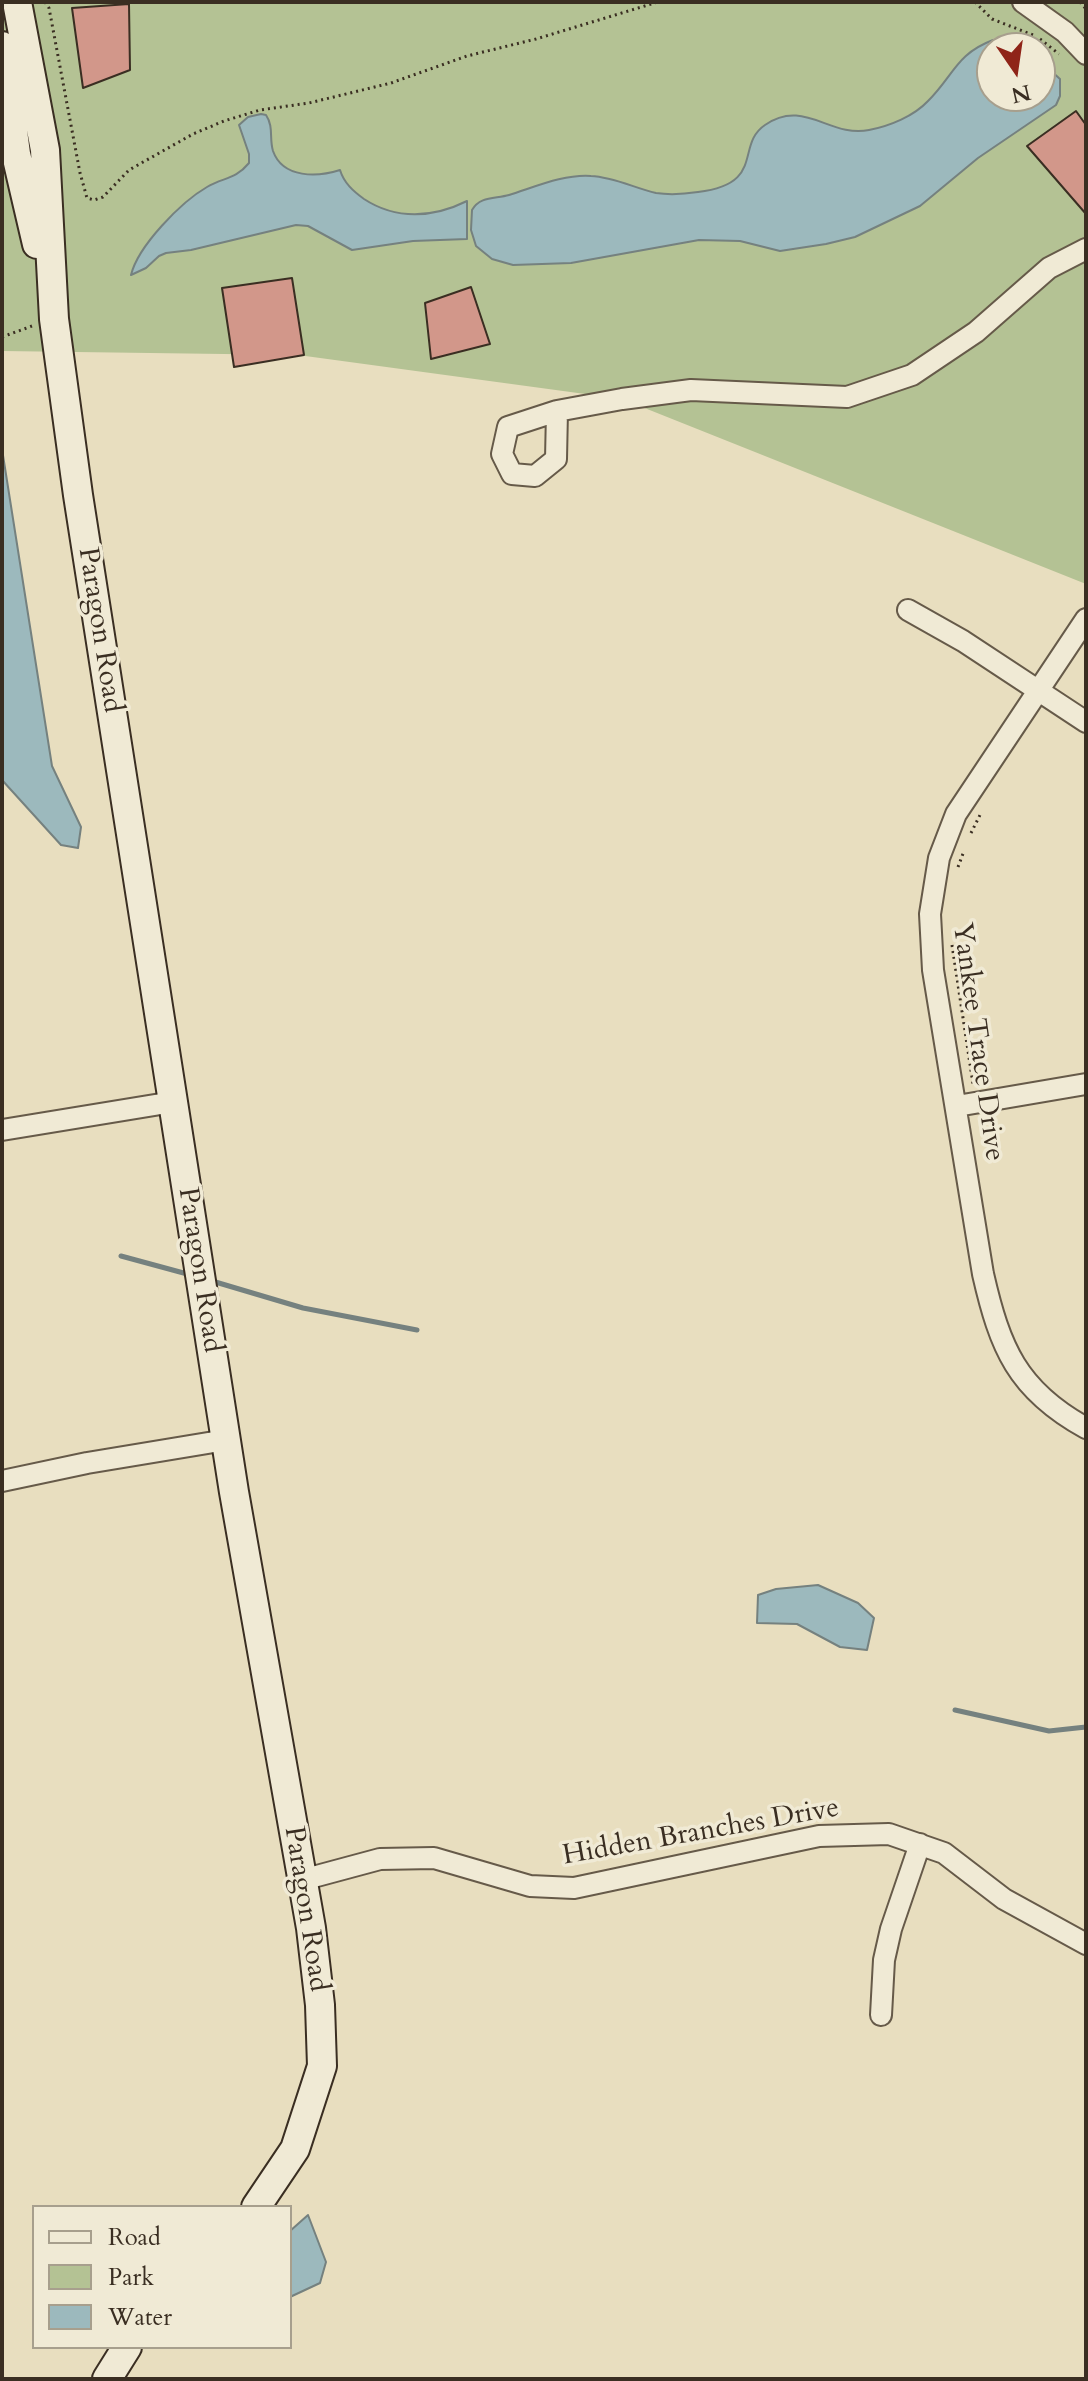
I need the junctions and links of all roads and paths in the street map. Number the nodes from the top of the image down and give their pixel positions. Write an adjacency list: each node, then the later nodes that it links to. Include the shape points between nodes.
1 (17, 2): 11 (street, Paragon Road, via 45,150)
2 (45, 2): 3 (path, via 81,178 91,200 103,197 137,165 224,121 391,83)
3 (658, 2)
4 (975, 2): 9 (path, via 992,19 1027,31 1068,60)
5 (1023, 2): 9 (street)
6 (1080, 2): 7 (path)
7 (1086, 9)
8 (2, 46): 11 (street, Paragon Road, via 16,154)
9 (1086, 54)
10 (1086, 249): 13 (street, via 1049,268 976,332 912,375 847,397 691,390)
11 (54, 319): 12 (path); 24 (street, Paragon Road)
12 (2, 337)
13 (557, 411)
14 (908, 610): 16 (street)
15 (1086, 619): 16 (street, Yankee Trace Drive)
16 (1038, 691): 17 (street); 25 (street, Yankee Trace Drive, via 956,814 939,858 930,914 933,970)
17 (1086, 722)
18 (985, 806): 19 (path)
19 (968, 838)
20 (964, 849): 21 (path)
21 (956, 873)
22 (952, 942): 25 (path)
23 (1086, 1084): 25 (street)
24 (173, 1102): 26 (street); 28 (street, Paragon Road)
25 (966, 1104): 27 (street, Yankee Trace Drive, via 983,1274 999,1336 1030,1386)
26 (2, 1130)
27 (1086, 1428)
28 (226, 1440): 29 (street); 31 (street, Paragon Road)
29 (2, 1481)
30 (920, 1844): 31 (street, Hidden Branches Drive, via 889,1834 819,1836 574,1888 530,1886 434,1858 380,1859); 32 (street, Hidden Branches Drive, via 944,1853 1004,1899); 33 (street, via 891,1929)
31 (302, 1880): 34 (street, Paragon Road, via 320,2005 322,2066 295,2149)
32 (1086, 1944)
33 (881, 2015)
34 (257, 2205)
35 (126, 2349): 36 (street)
36 (107, 2379)

